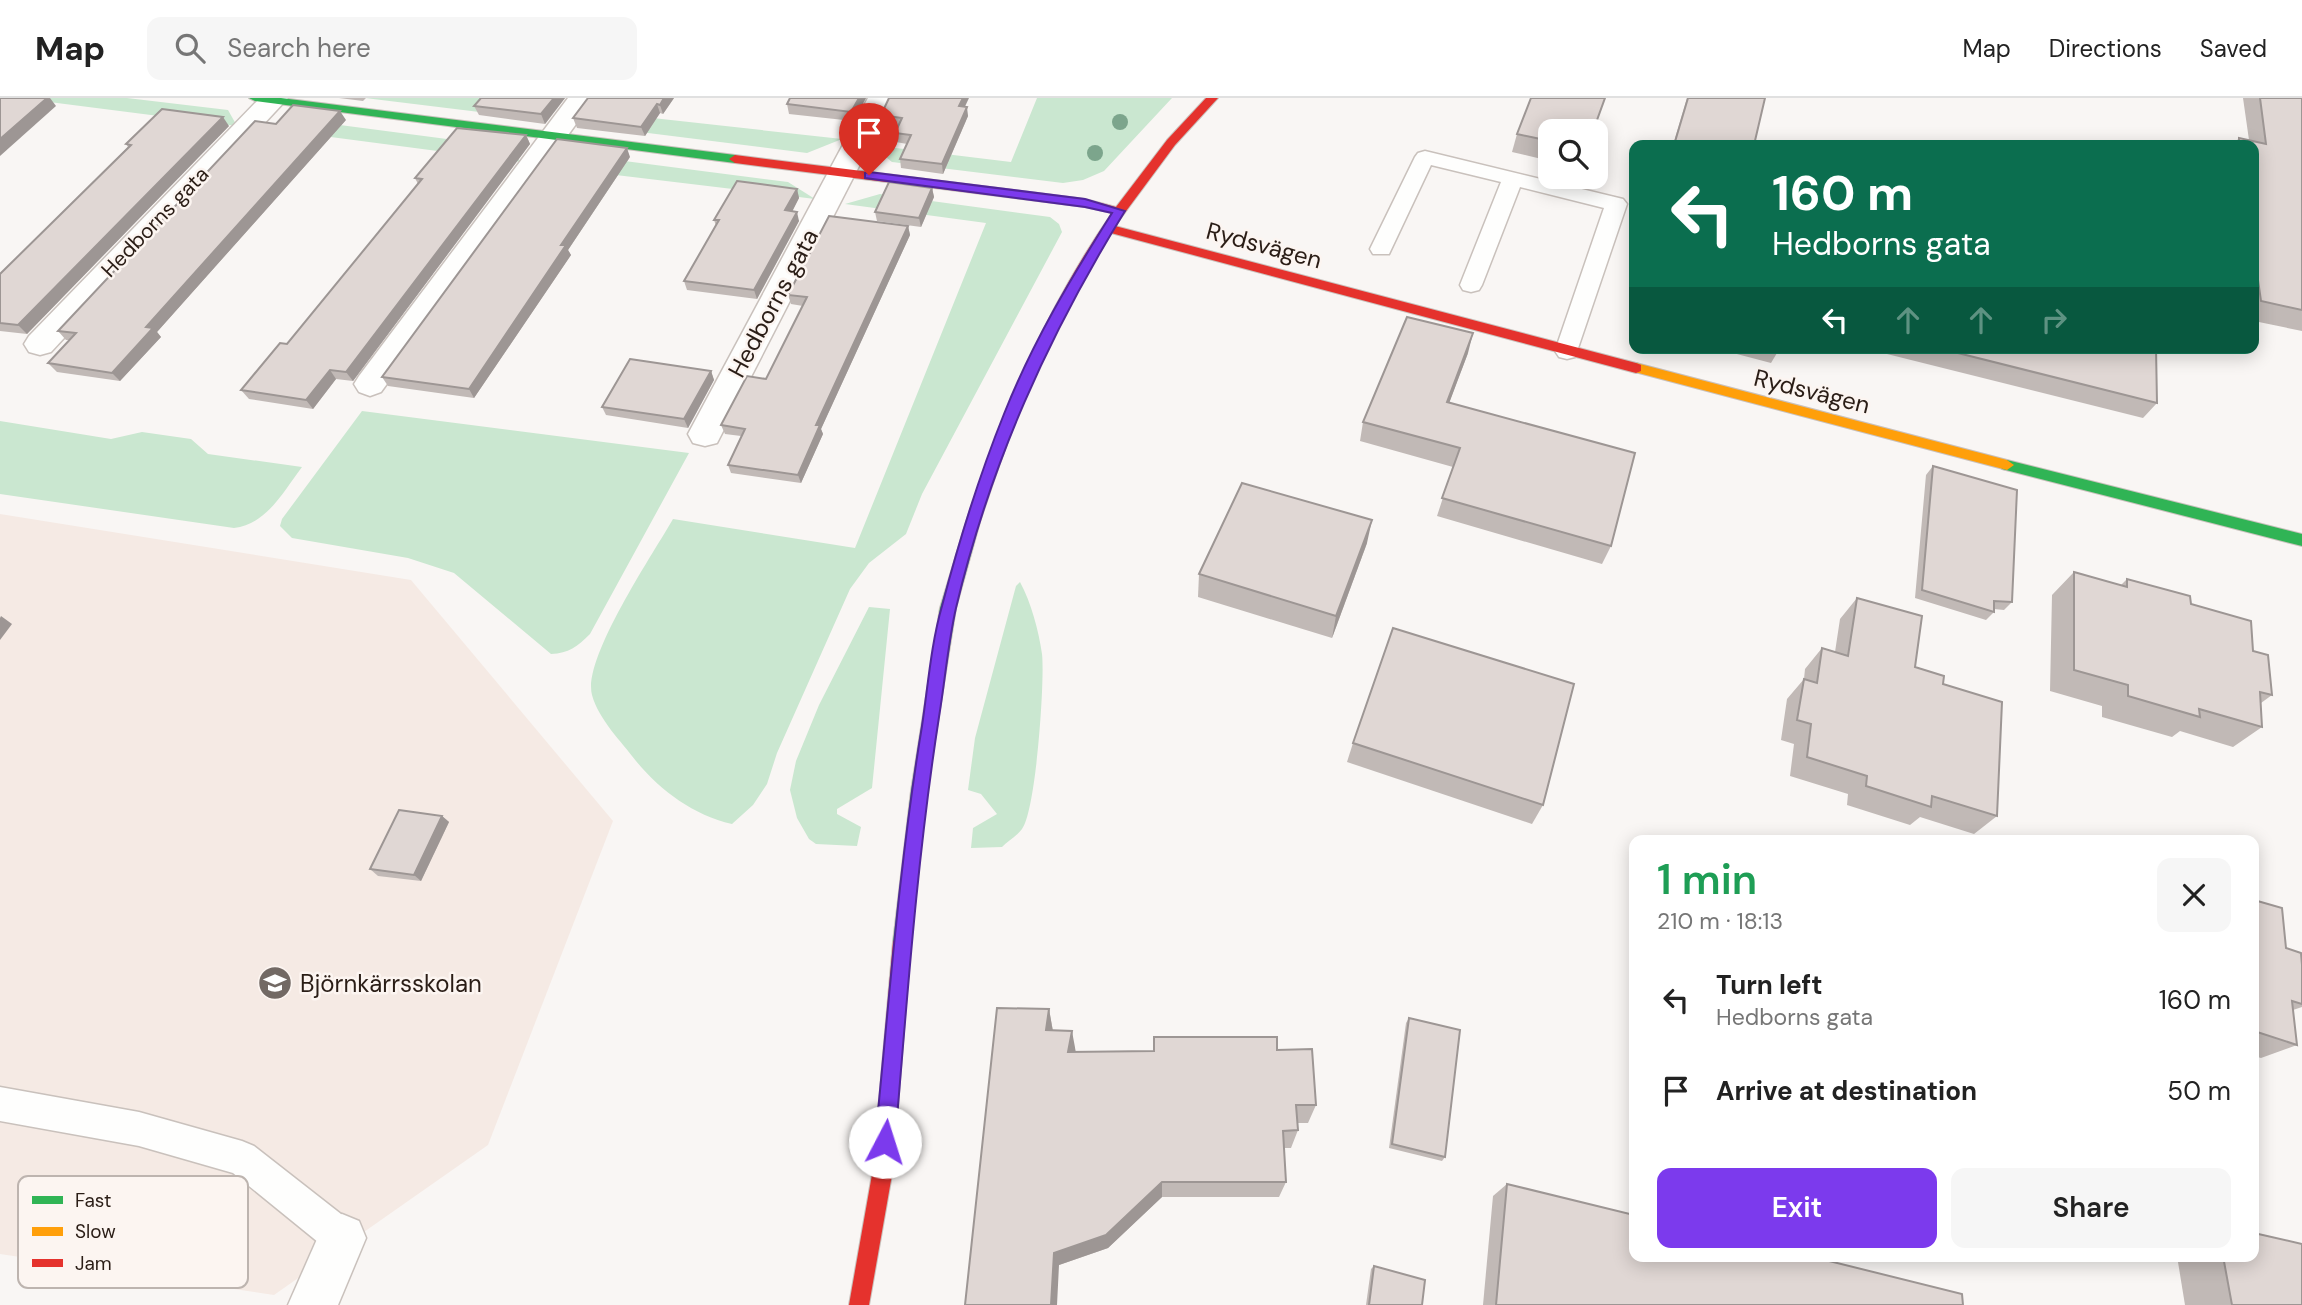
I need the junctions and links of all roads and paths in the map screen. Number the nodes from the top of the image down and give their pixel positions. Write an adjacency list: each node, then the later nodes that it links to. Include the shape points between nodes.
1 (582, 98): 5 (street)
2 (880, 98): 6 (street, Hedborns gata)
3 (1212, 98): 8 (street)
4 (267, 99): 5 (street, Hedborns gata); 12 (street, Hedborns gata)
5 (553, 137): 6 (street, Hedborns gata); 14 (street)
6 (842, 172): 8 (street, Hedborns gata); 15 (street, Hedborns gata)
7 (1513, 178): 10 (lane, via 1425,157); 11 (lane); 13 (lane, via 1616,204)
8 (1119, 211): 9 (street)
9 (1108, 228): 13 (street, Rydsvägen); 20 (street, via 1075,282 1010,414 948,608 903,926 883,1169)
10 (1381, 248)
11 (1471, 285)
12 (40, 344)
13 (1567, 351): 16 (street, Rydsvägen)
14 (370, 384)
15 (705, 434)
16 (2302, 540)
17 (0, 1104): 18 (lane, via 139,1129 242,1158)
18 (342, 1238): 19 (street)
19 (313, 1305)
20 (859, 1305)

